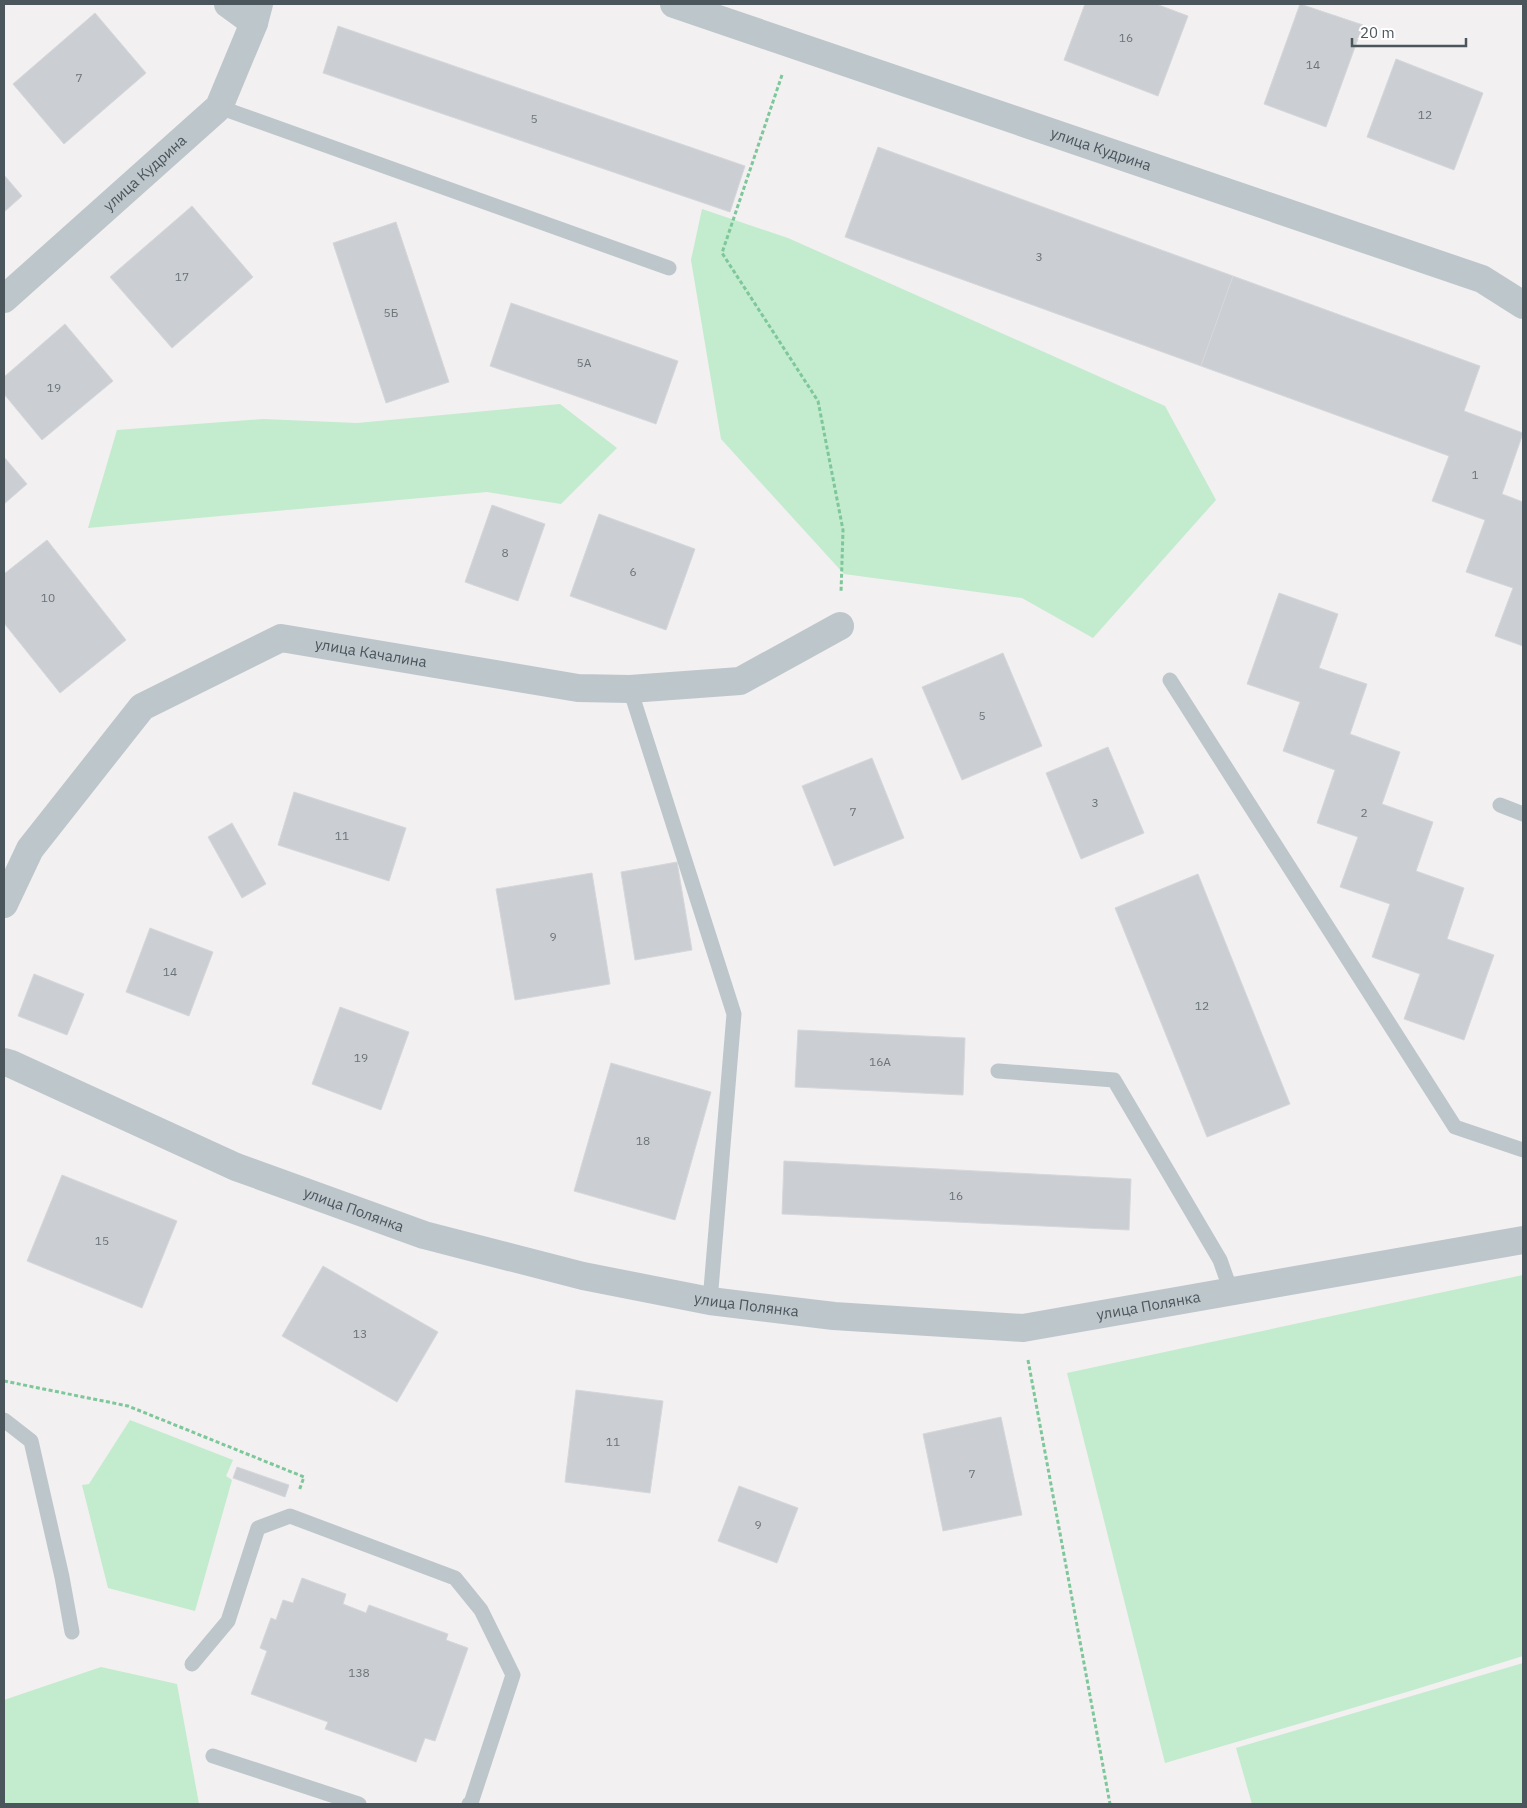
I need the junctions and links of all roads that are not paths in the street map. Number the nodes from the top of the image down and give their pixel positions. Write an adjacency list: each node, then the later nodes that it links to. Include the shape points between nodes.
1 (228, 4): 3 (street, улица Кудрина)
2 (674, 4): 7 (street, улица Кудрина, via 1482,279)
3 (256, 14): 4 (street, улица Кудрина)
4 (219, 107): 5 (lane); 6 (street, улица Кудрина)
5 (669, 268)
6 (4, 299)
7 (1523, 305)
8 (840, 626): 10 (street, улица Качалина, via 740,681)
9 (1170, 680): 16 (lane, via 1455,1127)
10 (630, 689): 13 (street, улица Качалина, via 578,688 281,638 142,707 30,849); 19 (lane, via 734,1014)
11 (1500, 805): 12 (lane)
12 (1523, 814)
13 (4, 904)
14 (4, 1062): 19 (street, улица Полянка, via 236,1167 424,1235 584,1276)
15 (998, 1071): 18 (lane, via 1114,1080 1220,1260)
16 (1523, 1150)
17 (1523, 1240): 18 (street, улица Полянка)
18 (1231, 1291): 19 (street, улица Полянка, via 1023,1328 834,1316)
19 (710, 1300)
20 (4, 1420): 21 (lane, via 31,1441)
21 (72, 1632)
22 (192, 1664): 25 (lane, via 228,1621 258,1528 290,1516 454,1578 481,1610 513,1675)
23 (214, 1756): 24 (lane)
24 (359, 1804)
25 (469, 1804)

